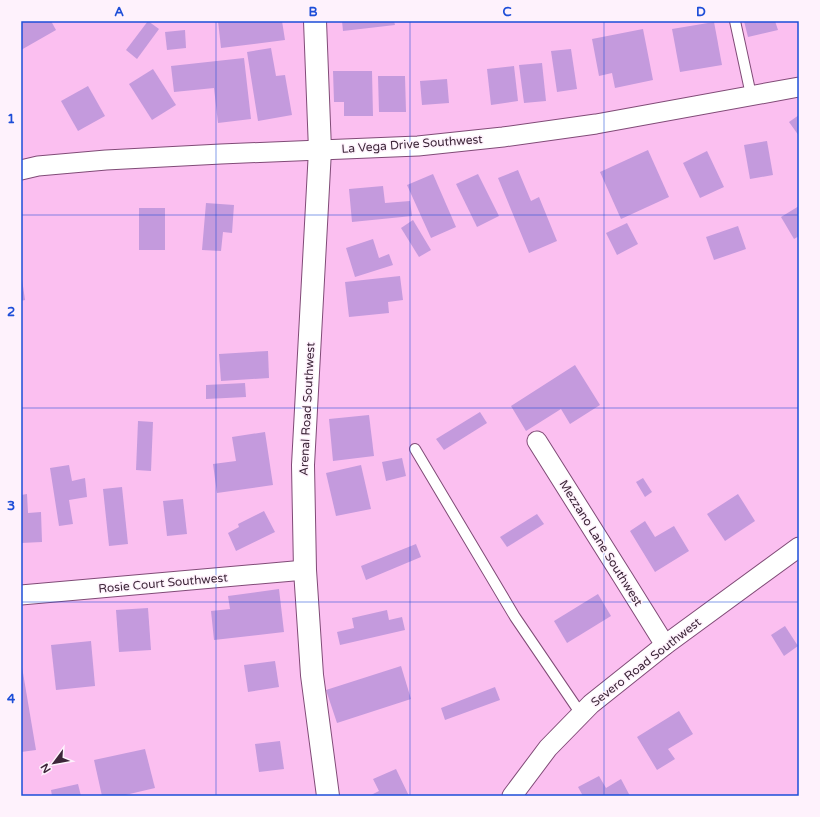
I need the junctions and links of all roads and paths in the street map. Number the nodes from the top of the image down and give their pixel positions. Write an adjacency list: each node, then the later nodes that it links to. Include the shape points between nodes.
1 (315, 21): 5 (street, Arenal Road Southwest)
2 (735, 21): 4 (lane)
3 (799, 87): 4 (street, La Vega Drive Southwest)
4 (751, 95): 5 (street, La Vega Drive Southwest, via 596,124 503,137 418,146)
5 (320, 150): 6 (street, La Vega Drive Southwest, via 106,160); 10 (street, Arenal Road Southwest, via 303,465)
6 (21, 170)
7 (537, 441): 12 (street, Mezzano Lane Southwest)
8 (415, 449): 13 (lane, via 515,617)
9 (799, 547): 12 (street, Severo Road Southwest)
10 (305, 570): 11 (street, Rosie Court Southwest); 14 (street, Arenal Road Southwest, via 312,675)
11 (21, 595)
12 (664, 645): 13 (street, Severo Road Southwest)
13 (581, 714): 15 (street, Severo Road Southwest, via 548,748)
14 (328, 796)
15 (512, 796)

